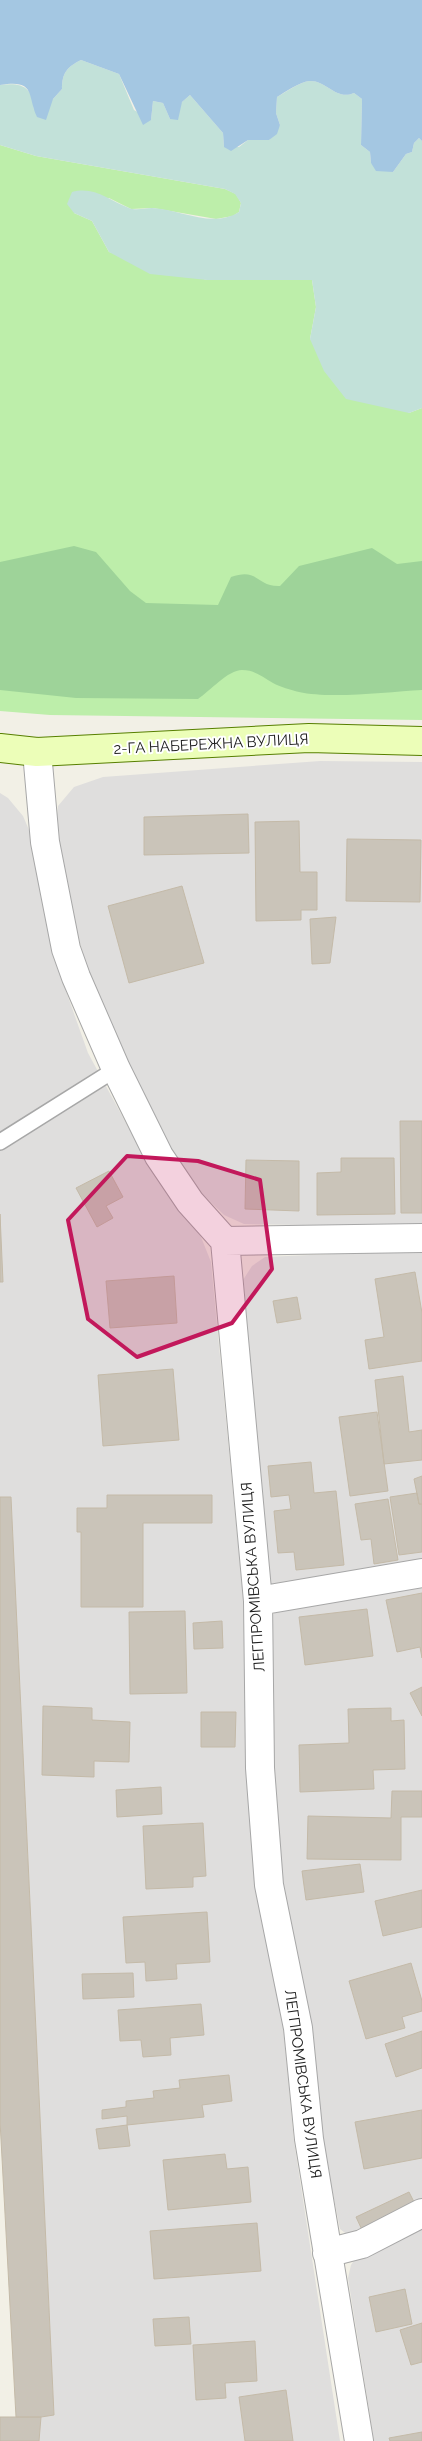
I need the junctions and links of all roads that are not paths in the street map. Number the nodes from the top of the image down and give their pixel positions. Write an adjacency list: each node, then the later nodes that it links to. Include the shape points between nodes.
1 (422, 740): 3 (main road, 2-ГА НАБЕРЕЖНА ВУЛИЦЯ, via 309,738)
2 (0, 748): 3 (main road, 2-ГА НАБЕРЕЖНА ВУЛИЦЯ)
3 (37, 752): 4 (street, via 45,842 66,948)
4 (116, 1069): 5 (lane); 7 (street, via 159,1156 190,1202)
5 (0, 1142)
6 (422, 1238): 7 (street)
7 (226, 1241): 9 (street, ЛЕГПРОМІВСЬКА ВУЛИЦЯ)
8 (422, 1573): 9 (street)
9 (258, 1601): 11 (street, ЛЕГПРОМІВСЬКА ВУЛИЦЯ, via 260,1768 269,1885 298,2028 309,2139)
10 (422, 2213): 11 (street, via 362,2244)
11 (328, 2253): 12 (street, ЛЕГПРОМІВСЬКА ВУЛИЦЯ)
12 (359, 2441)

